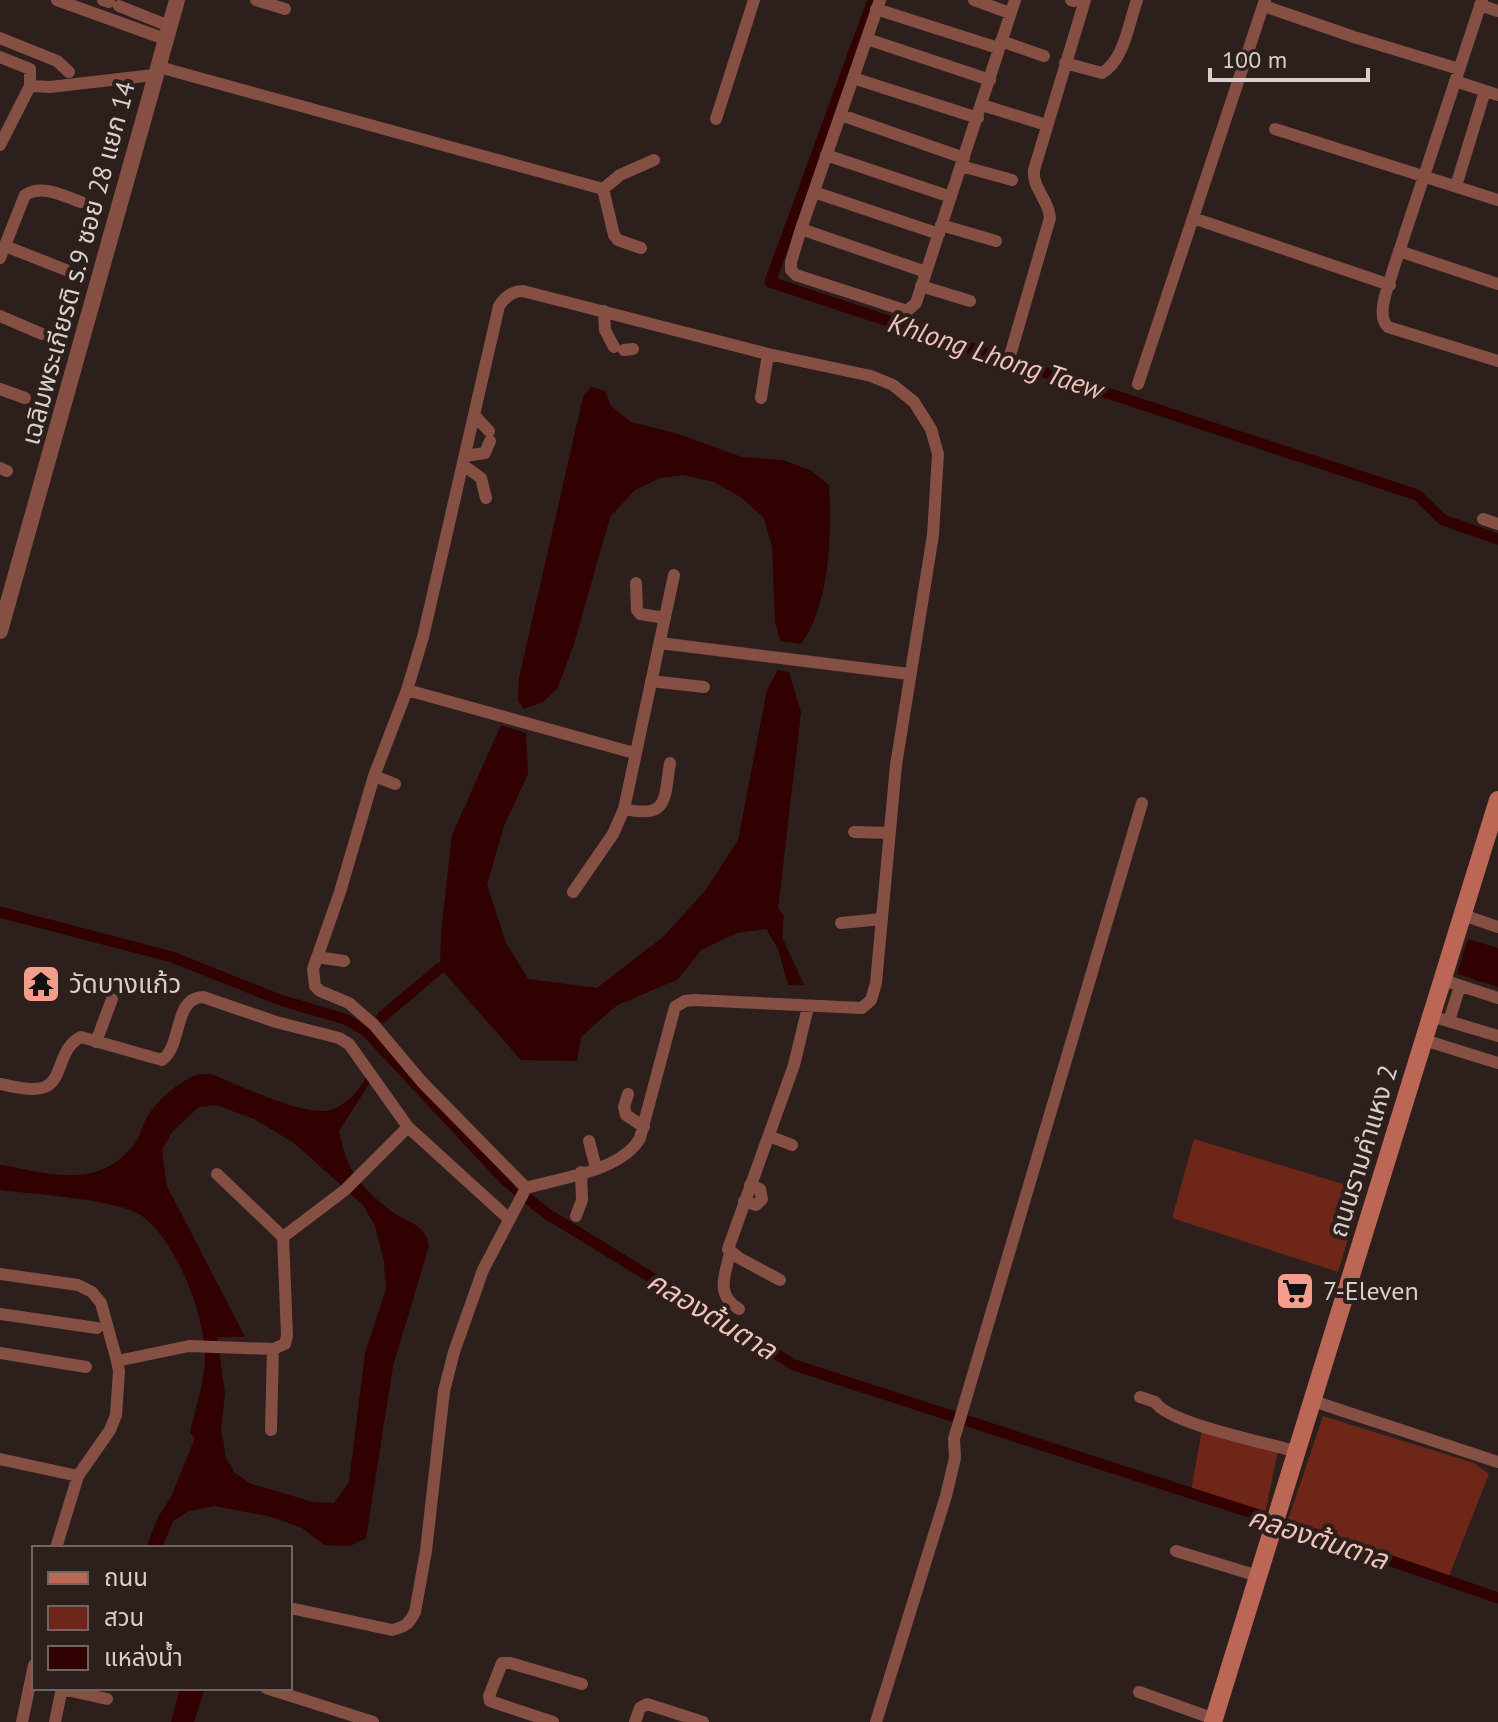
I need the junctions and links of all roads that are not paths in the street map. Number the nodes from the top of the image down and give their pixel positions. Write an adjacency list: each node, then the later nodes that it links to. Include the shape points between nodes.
1 (57, 0): 15 (street)
2 (177, 0): 15 (street, เฉลิมพระเกียรติ ร.9 ซอย 28 แยก 14)
3 (256, 0): 13 (street)
4 (754, 0): 31 (street)
5 (974, 0): 12 (street)
6 (1077, 0): 21 (street)
7 (1137, 0): 21 (street, via 1109,69 1102,73)
8 (110, 3): 15 (street)
9 (1264, 3): 24 (street); 47 (street)
10 (1481, 3): 14 (street); 24 (street)
11 (878, 5): 17 (street); 18 (street)
12 (1012, 6): 18 (street)
13 (285, 9)
14 (1498, 11)
15 (167, 32): 22 (street, เฉลิมพระเกียรติ ร.9 ซอย 28 แยก 14)
16 (0, 38): 23 (street, via 57,61)
17 (867, 39): 25 (street); 26 (street)
18 (999, 45): 19 (street); 26 (street)
19 (1044, 56)
20 (0, 57): 27 (street, via 30,69)
21 (1065, 63): 64 (street, via 1033,174 1050,218)
22 (157, 71): 27 (street); 42 (street); 79 (street, เฉลิมพระเกียรติ ร.9 ซอย 28 แยก 14)
23 (69, 72)
24 (1457, 75): 28 (street); 39 (street)
25 (853, 78): 29 (street); 30 (street)
26 (990, 80): 29 (street)
27 (30, 86): 33 (street)
28 (1492, 93): 41 (street)
29 (980, 112): 32 (street); 38 (street)
30 (841, 115): 36 (street); 38 (street)
31 (716, 119)
32 (1040, 123)
33 (5, 124): 35 (street)
34 (1275, 129): 39 (street)
35 (0, 145)
36 (826, 155): 43 (street); 44 (street)
37 (654, 160): 42 (street)
38 (963, 162): 40 (street); 44 (street)
39 (1424, 175): 41 (street); 52 (street)
40 (1012, 180)
41 (1456, 186): 45 (street)
42 (603, 189): 51 (street, via 614,235)
43 (814, 192): 48 (street); 49 (street)
44 (951, 197): 49 (street)
45 (1498, 200)
46 (81, 202): 53 (street, via 43,189 25,195)
47 (1193, 218): 57 (street); 67 (street)
48 (801, 229): 55 (street); 58 (street, via 791,262 796,275 907,311)
49 (940, 230): 50 (street); 55 (street)
50 (996, 241)
51 (641, 248)
52 (1399, 251): 56 (street); 57 (street)
53 (2, 252): 54 (street)
54 (66, 270)
55 (926, 272): 58 (street)
56 (1498, 284)
57 (1390, 285): 66 (street, via 1382,313 1388,327)
58 (921, 286): 59 (street)
59 (970, 301)
60 (604, 311): 63 (street, via 605,330); 65 (street); 71 (street, via 523,291 504,299)
61 (0, 316): 62 (street)
62 (42, 334)
63 (624, 349)
64 (1011, 352)
65 (768, 354): 70 (street); 81 (street, via 893,385 914,402 931,429 938,454 933,535)
66 (1497, 358)
67 (1138, 384)
68 (0, 389): 69 (street)
69 (25, 398)
70 (761, 398)
71 (475, 416): 72 (street); 72 (street, via 490,436 485,453)
72 (464, 461): 73 (street, via 481,478); 84 (street)
73 (486, 498)
74 (1483, 519): 75 (street)
75 (1498, 524)
76 (674, 575): 78 (street)
77 (636, 583): 78 (street, via 640,614)
78 (665, 618): 80 (street)
79 (0, 631)
80 (660, 643): 81 (street); 82 (street)
81 (909, 674): 93 (street)
82 (651, 681): 83 (street); 85 (street)
83 (704, 687)
84 (407, 690): 85 (street); 87 (street)
85 (634, 753): 91 (street)
86 (670, 763): 91 (street, via 657,808 651,813)
87 (374, 776): 88 (street); 99 (street)
88 (395, 784)
89 (1498, 800): 95 (main road, ถนนรามคำแหง 2)
90 (1142, 803): 159 (street, via 954,1439 946,1496)
91 (624, 809): 94 (street)
92 (854, 832): 93 (street)
93 (890, 833): 96 (street)
94 (573, 892)
95 (1463, 915): 98 (street); 101 (main road, ถนนรามคำแหง 2)
96 (882, 919): 97 (street); 104 (street, via 871,1000 862,1008)
97 (841, 923)
98 (1498, 927)
99 (317, 957): 100 (street); 120 (street, via 315,986 349,1003 374,1025)
100 (344, 961)
101 (1451, 983): 102 (street); 105 (main road, ถนนรามคำแหง 2)
102 (1498, 998)
103 (112, 999): 108 (street)
104 (808, 1007): 113 (street, via 694,1000 675,1007); 114 (street)
105 (1440, 1018): 106 (street); 107 (main road, ถนนรามคำแหง 2)
106 (1498, 1036)
107 (1424, 1040): 109 (street); 135 (main road, ถนนรามคำแหง 2)
108 (96, 1042): 110 (street, via 81,1037 73,1041 46,1087); 112 (street, via 162,1060 171,1054 186,1003 203,997 349,1044)
109 (1498, 1063)
110 (0, 1084)
111 (628, 1094): 113 (street, via 626,1115)
112 (408, 1127): 121 (street); 123 (street, via 345,1190)
113 (644, 1127): 117 (street, via 634,1149)
114 (769, 1136): 116 (street); 124 (street)
115 (589, 1141): 117 (street)
116 (792, 1145)
117 (596, 1168): 118 (street)
118 (581, 1172): 120 (street); 122 (street, via 582,1200)
119 (217, 1174): 123 (street)
120 (524, 1191): 121 (street)
121 (512, 1215): 144 (street, via 468,1307 444,1391 426,1551 411,1620 392,1630)
122 (576, 1216)
123 (283, 1237): 130 (street, via 287,1336 285,1344)
124 (730, 1253): 126 (street); 127 (street, via 722,1289)
125 (0, 1274): 132 (street, via 78,1285 92,1292 101,1303)
126 (780, 1280)
127 (739, 1309)
128 (0, 1314): 129 (street)
129 (97, 1328)
130 (273, 1349): 132 (street, via 189,1346); 136 (street)
131 (0, 1353): 133 (street)
132 (117, 1361): 140 (street, via 116,1415)
133 (86, 1367)
134 (1140, 1397): 137 (street, via 1180,1418)
135 (1313, 1401): 137 (main road, ถนนรามคำแหง 2); 139 (street)
136 (271, 1430)
137 (1298, 1452): 143 (main road, ถนนรามคำแหง 2)
138 (0, 1459): 140 (street)
139 (1498, 1462)
140 (78, 1476): 141 (street)
141 (57, 1546)
142 (1176, 1551): 143 (street)
143 (1258, 1576): 152 (main road, ถนนรามคำแหง 2)
144 (292, 1608)
145 (32, 1674): 153 (street)
146 (582, 1684): 156 (street, via 502,1663 490,1701)
147 (62, 1690): 154 (street)
148 (66, 1690): 151 (street)
149 (272, 1690): 155 (street)
150 (1139, 1692): 152 (street)
151 (107, 1699)
152 (1213, 1721)
153 (22, 1722)
154 (55, 1722)
155 (373, 1722)
156 (553, 1722)
157 (635, 1722): 158 (street, via 647,1704)
158 (703, 1722)
159 (876, 1722)

